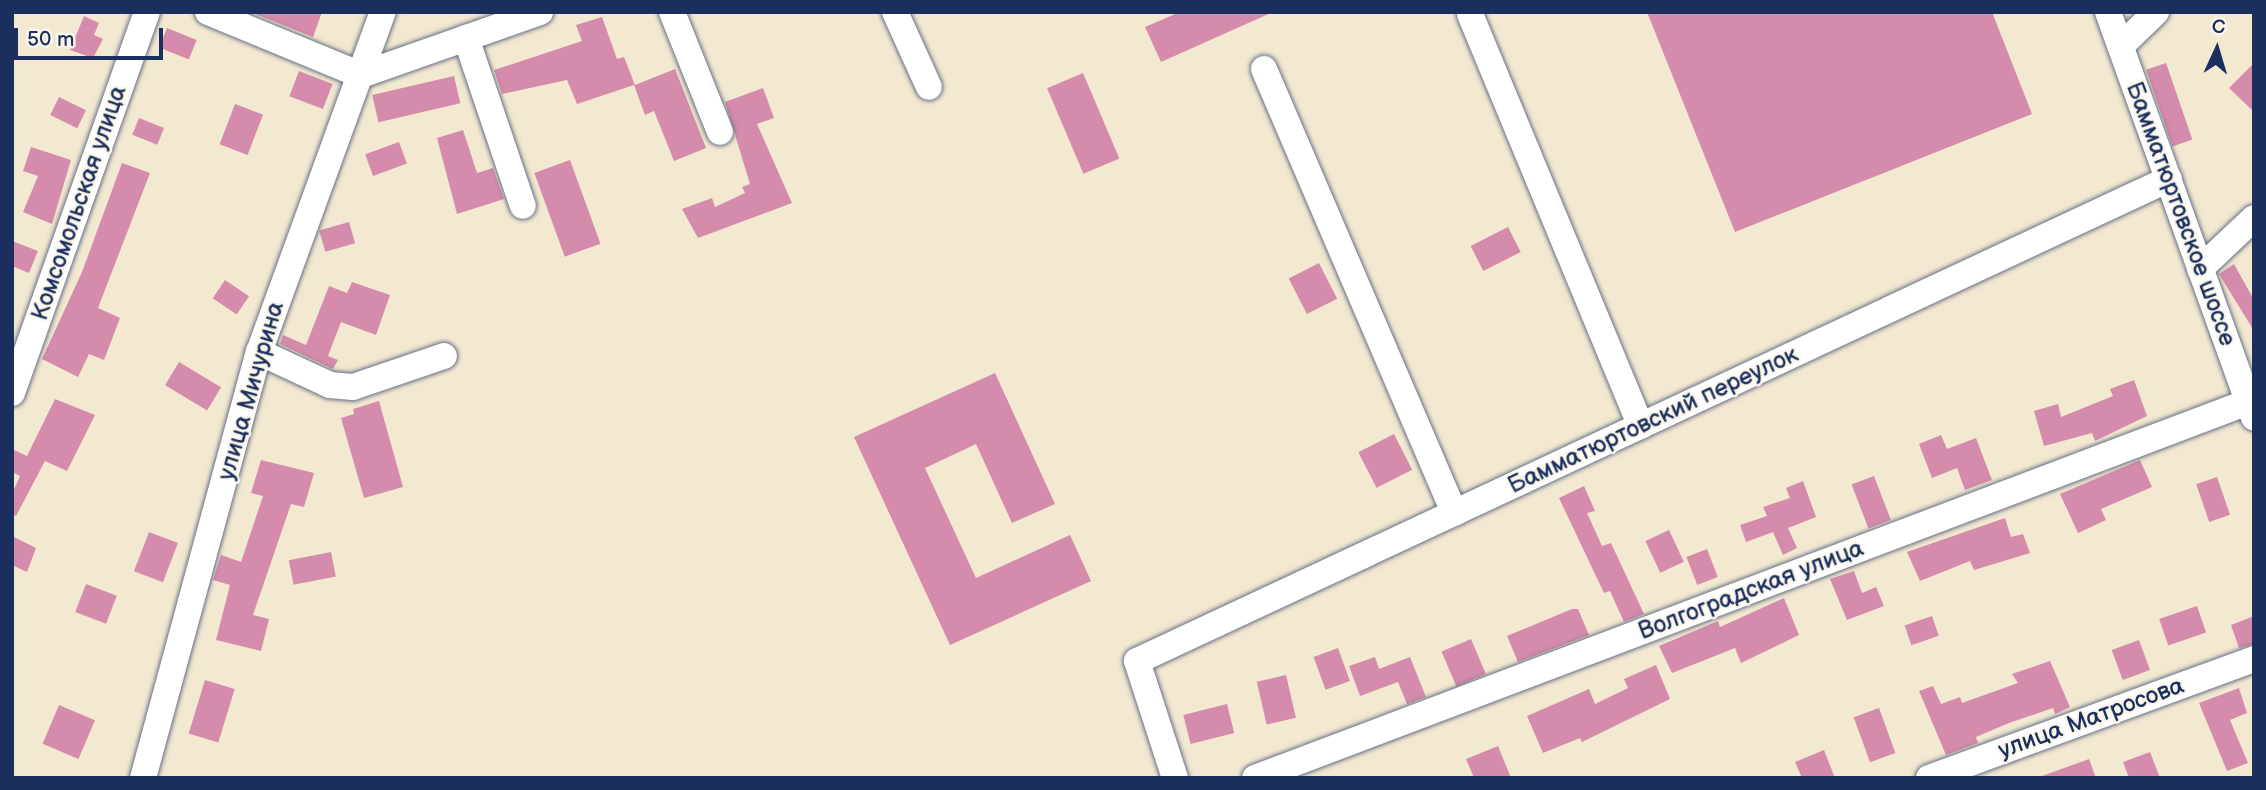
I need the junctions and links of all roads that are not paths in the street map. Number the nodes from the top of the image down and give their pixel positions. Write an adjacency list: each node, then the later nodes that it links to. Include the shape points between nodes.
1 (147, 12): 22 (street, Комсомольская улица)
2 (208, 12): 13 (street)
3 (383, 12): 13 (street, улица Мичурина)
4 (540, 12): 10 (street)
5 (672, 12): 15 (street)
6 (895, 12): 14 (street)
7 (2108, 12): 11 (street, Бамматюртовское шоссе)
8 (2156, 12): 11 (street)
9 (1470, 14): 24 (street)
10 (466, 38): 13 (street); 17 (street)
11 (2121, 46): 16 (street, Бамматюртовское шоссе)
12 (1264, 69): 25 (street)
13 (361, 75): 20 (street, улица Мичурина)
14 (929, 87)
15 (720, 132)
16 (2169, 179): 19 (street, Бамматюртовское шоссе); 24 (street, Бамматюртовский переулок)
17 (523, 206)
18 (2254, 218): 19 (street)
19 (2200, 269): 23 (street, Бамматюртовское шоссе)
20 (258, 352): 21 (street, via 330,385 353,387); 27 (street, улица Мичурина)
21 (444, 356)
22 (12, 393)
23 (2251, 409): 29 (street, Волгоградская улица)
24 (1641, 426): 25 (street, Бамматюртовский переулок)
25 (1454, 513): 28 (street, Бамматюртовский переулок, via 1137,662)
26 (2254, 659): 30 (street, улица Матросова)
27 (143, 778)
28 (1175, 778)
29 (1255, 778)
30 (1929, 778)

